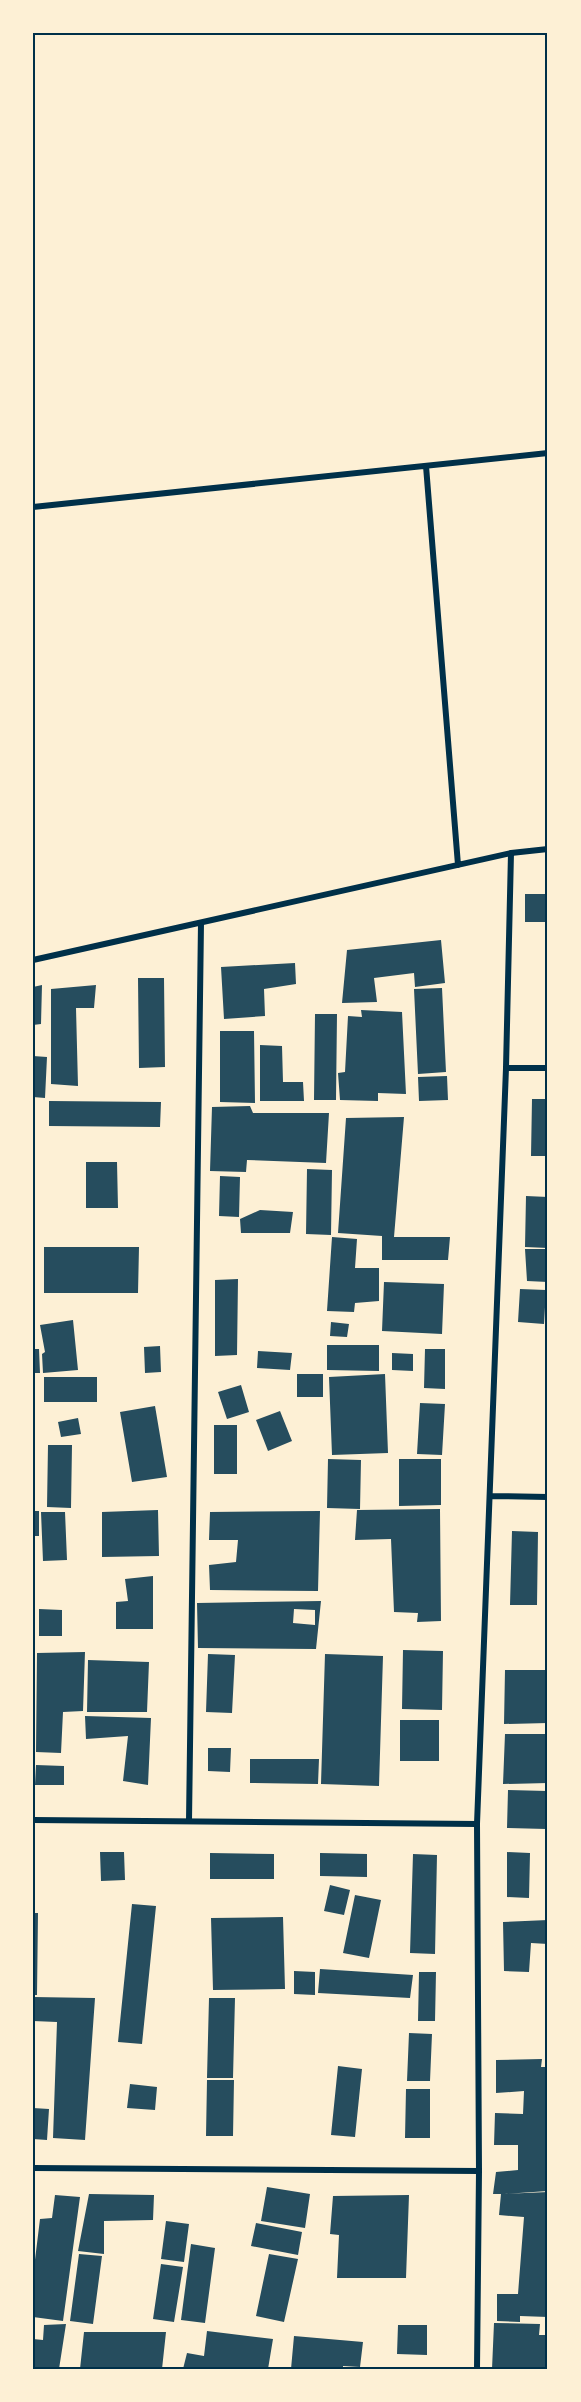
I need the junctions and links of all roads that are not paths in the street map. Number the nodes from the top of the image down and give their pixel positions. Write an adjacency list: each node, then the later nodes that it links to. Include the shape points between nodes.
1 (548, 453): 2 (street)
2 (426, 466): 3 (street); 6 (street)
3 (33, 507)
4 (548, 849): 5 (street)
5 (511, 853): 6 (street); 9 (street)
6 (458, 865): 7 (street)
7 (201, 923): 8 (street); 14 (street)
8 (33, 960)
9 (506, 1068): 10 (street); 11 (street)
10 (548, 1068)
11 (489, 1496): 12 (street); 15 (street)
12 (548, 1497)
13 (33, 1820): 14 (street)
14 (189, 1821): 15 (street)
15 (477, 1824): 17 (street)
16 (33, 2169): 17 (street)
17 (479, 2171): 18 (street)
18 (477, 2369)

